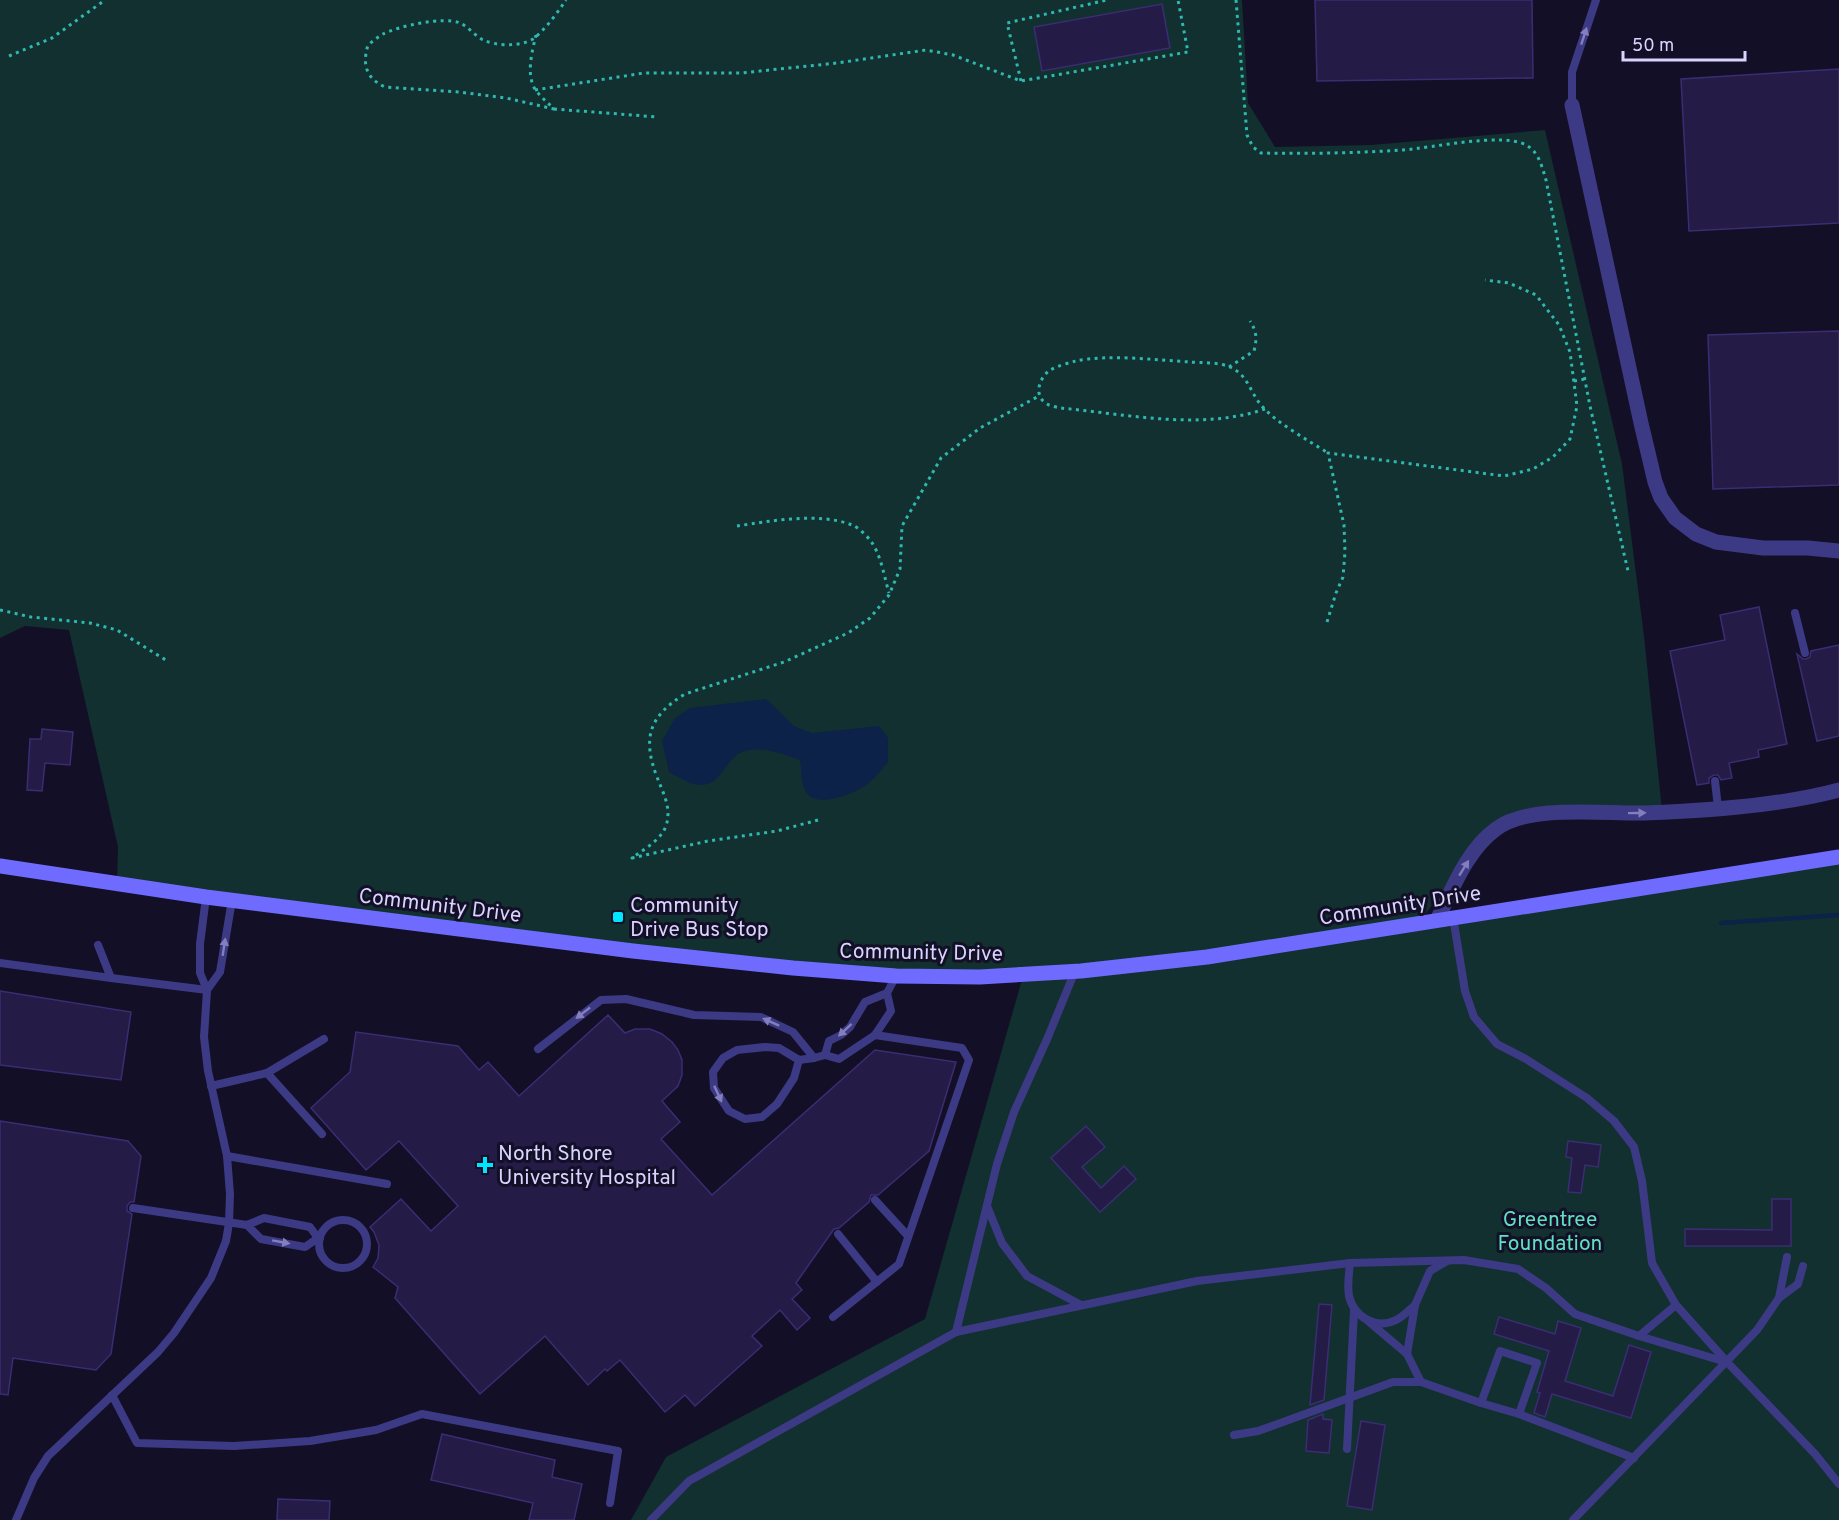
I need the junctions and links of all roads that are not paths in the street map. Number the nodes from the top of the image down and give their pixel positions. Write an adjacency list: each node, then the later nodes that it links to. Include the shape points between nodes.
1 (1596, 0): 2 (lane, one-way to 1, via 1572,72)
2 (1572, 105): 3 (street, via 1661,498 1675,518 1696,534 1716,542)
3 (1839, 551)
4 (1795, 613): 5 (lane)
5 (1805, 652)
6 (1715, 781): 8 (lane)
7 (1839, 790): 8 (street)
8 (1718, 808): 13 (street, one-way to 8, via 1469,859 1497,828 1515,818 1546,813)
9 (1839, 857): 13 (main road, Community Drive)
10 (0, 866): 11 (main road, Community Drive)
11 (206, 897): 12 (main road, Community Drive); 19 (lane, via 200,973)
12 (232, 900): 17 (main road, Community Drive, via 614,948); 19 (lane, one-way to 12, via 220,972)
13 (1445, 919): 16 (main road, Community Drive, via 1207,957); 48 (lane, via 1474,1017 1497,1044 1587,1098 1614,1121 1634,1147 1652,1263)
14 (98, 945): 18 (lane)
15 (0, 963): 18 (lane)
16 (1075, 971): 17 (main road, Community Drive, via 980,977); 33 (lane, via 1014,1112)
17 (896, 976): 20 (lane)
18 (111, 978): 19 (lane)
19 (207, 990): 28 (lane, via 204,1037)
20 (887, 993): 21 (lane, via 891,1011); 24 (lane, one-way to 24, via 865,1002 850,1027 829,1041)
21 (875, 1035): 24 (lane, via 839,1059); 38 (lane, via 962,1048 969,1060)
22 (324, 1039): 27 (lane)
23 (538, 1049): 25 (lane, one-way to 23, via 793,1032 760,1017 694,1015 626,999 601,1000)
24 (825, 1055): 25 (lane)
25 (814, 1058): 26 (lane)
26 (799, 1060): 26 (lane, one-way to 26, via 779,1048 737,1050 723,1058 713,1072 714,1088 729,1112 745,1119 762,1117 777,1104 794,1078)
27 (267, 1073): 28 (lane); 29 (lane)
28 (211, 1086): 30 (lane)
29 (322, 1134)
30 (227, 1156): 31 (lane); 35 (lane)
31 (387, 1184)
32 (875, 1200): 38 (lane)
33 (987, 1206): 46 (lane, via 1002,1243 1027,1276); 52 (lane)
34 (133, 1208): 35 (lane)
35 (229, 1223): 36 (lane); 57 (lane, via 211,1278 174,1333)
36 (247, 1225): 39 (lane, via 264,1218 310,1227); 39 (lane, one-way to 39, via 261,1239 305,1247)
37 (838, 1234): 44 (lane)
38 (908, 1236): 44 (lane, via 899,1264)
39 (319, 1238): 39 (lane, via 325,1260 338,1268 359,1262 367,1249 364,1233 345,1220 329,1225)
40 (1787, 1257): 45 (lane)
41 (1448, 1261): 42 (lane); 47 (lane, via 1430,1271); 53 (lane, via 1518,1269 1575,1314)
42 (1350, 1263): 46 (lane, via 1197,1281); 49 (lane, via 1348,1294)
43 (1803, 1266): 45 (lane, via 1798,1284)
44 (877, 1282): 50 (lane)
45 (1779, 1298): 55 (lane, via 1757,1330)
46 (1081, 1305): 52 (lane)
47 (1415, 1305): 51 (lane, via 1397,1320 1384,1324); 54 (lane)
48 (1676, 1305): 53 (lane); 55 (lane)
49 (1354, 1311): 51 (lane); 58 (lane)
50 (833, 1317)
51 (1367, 1320): 54 (lane)
52 (956, 1332): 67 (lane, via 689,1481)
53 (1638, 1336): 55 (lane)
54 (1407, 1354): 56 (lane)
55 (1727, 1362): 63 (lane); 64 (lane)
56 (1421, 1382): 58 (lane, via 1393,1382); 59 (lane)
57 (112, 1395): 65 (lane, via 136,1443 234,1446 310,1441 376,1430 422,1414 618,1451); 66 (lane, via 48,1456)
58 (1349, 1398): 61 (lane, via 1258,1431); 62 (lane)
59 (1481, 1403): 60 (lane); 60 (lane, via 1500,1351 1537,1364)
60 (1519, 1414): 63 (lane)
61 (1234, 1435)
62 (1347, 1449)
63 (1634, 1458): 68 (lane)
64 (1839, 1484)
65 (610, 1503)
66 (16, 1520)
67 (651, 1520)
68 (1573, 1520)

